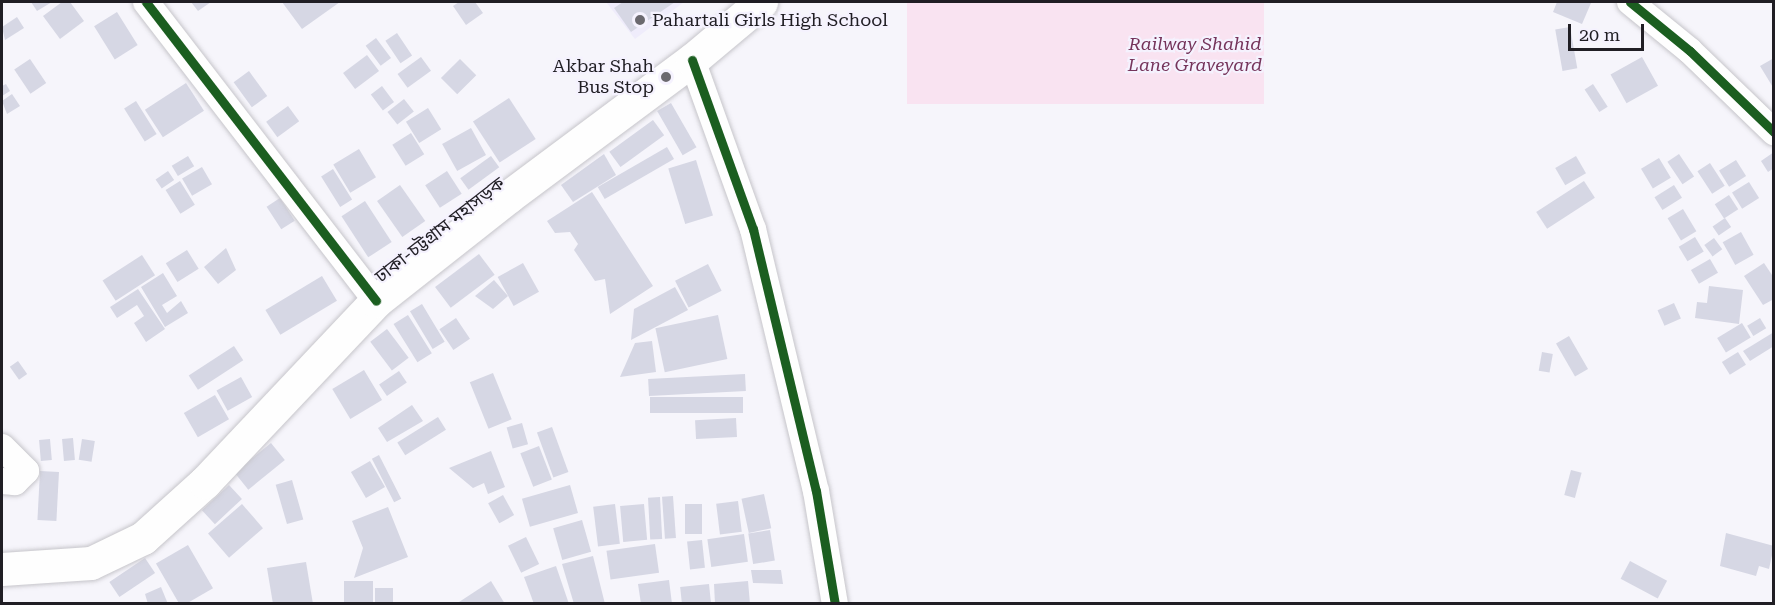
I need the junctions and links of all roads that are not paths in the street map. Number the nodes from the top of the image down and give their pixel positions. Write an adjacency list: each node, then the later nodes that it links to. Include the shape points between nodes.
1 (146, 2): 6 (street)
2 (760, 2): 4 (highway, ঢাকা-চট্টগ্রাম মহাসড়ক)
3 (1630, 2): 5 (street, via 1689,51)
4 (692, 60): 6 (highway, ঢাকা-চট্টগ্রাম মহাসড়ক, via 508,197); 10 (street, via 753,229 816,491)
5 (1773, 132)
6 (376, 302): 9 (highway, ঢাকা-চট্টগ্রাম মহাসড়ক, via 205,482 143,538 91,563)
7 (2, 447): 8 (street, via 26,471 15,482)
8 (2, 481)
9 (2, 569)
10 (835, 603)

